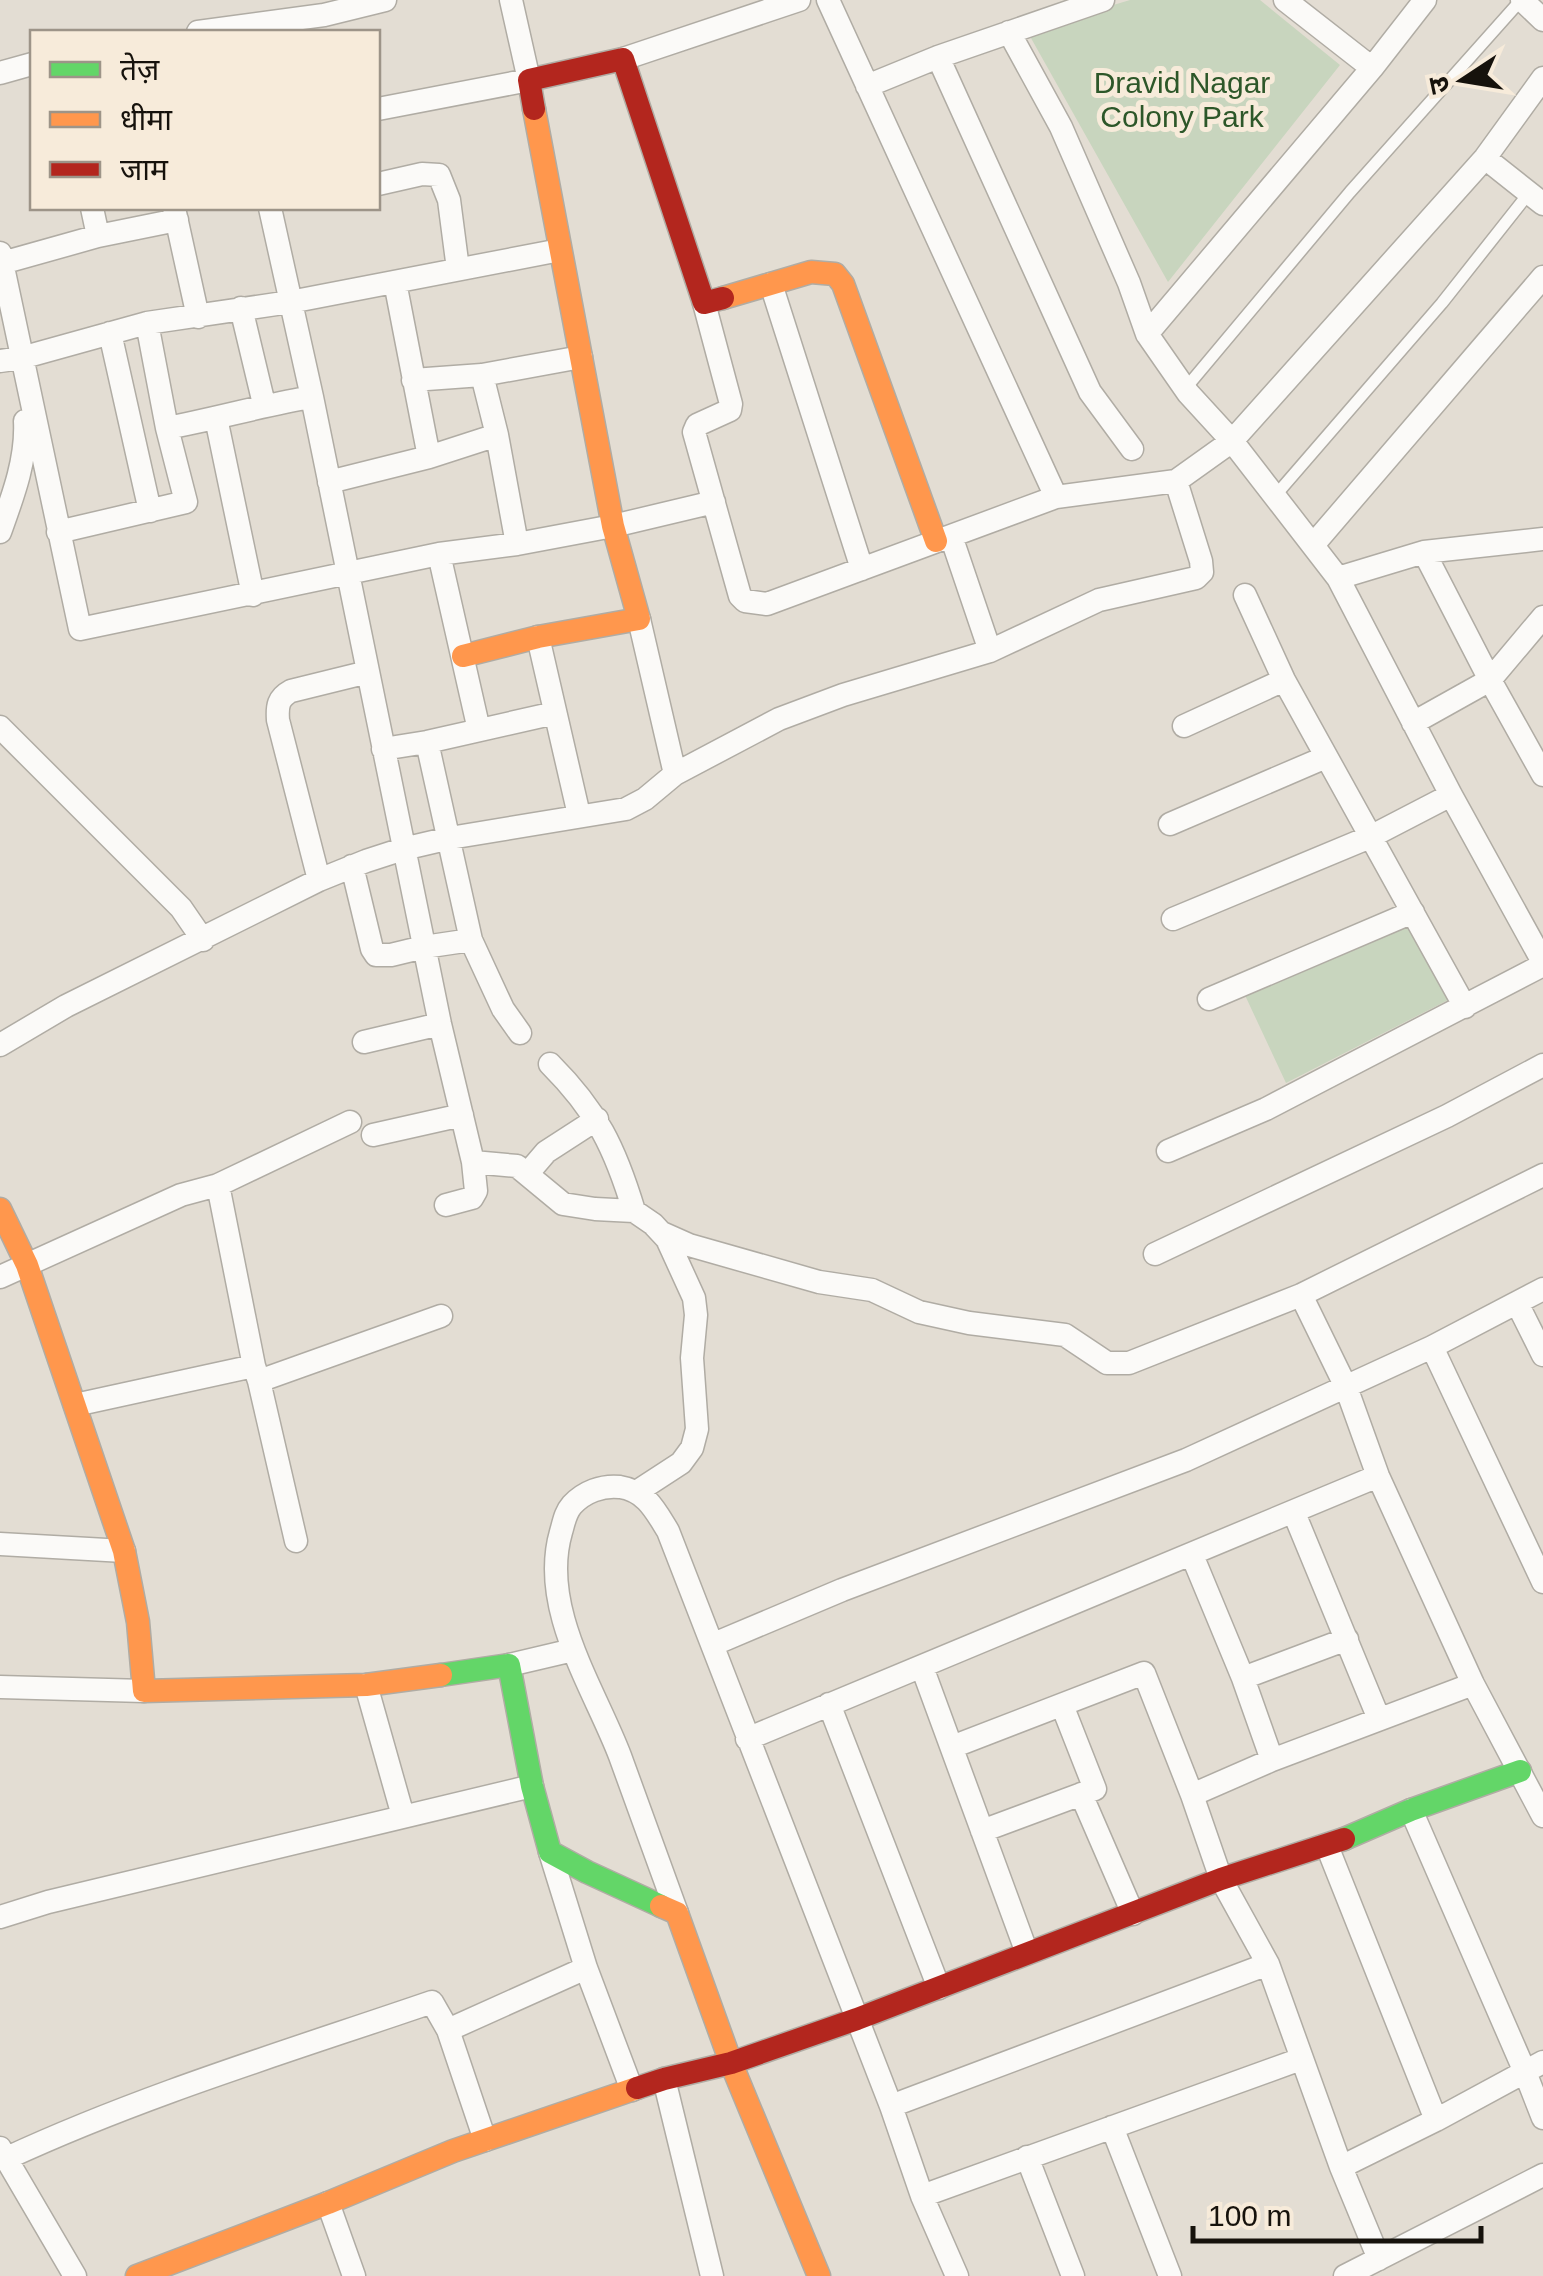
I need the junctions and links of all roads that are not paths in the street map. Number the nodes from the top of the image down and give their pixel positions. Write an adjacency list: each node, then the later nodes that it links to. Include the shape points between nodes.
1 (385, 0): 10 (street)
2 (511, 0): 19 (street)
3 (799, 0): 14 (street)
4 (828, 0): 20 (street)
5 (1103, 0): 12 (street)
6 (1286, 0): 16 (street)
7 (1521, 0): 9 (street); 47 (lane)
8 (1418, 2): 16 (street)
9 (1543, 20)
10 (326, 24): 11 (street)
11 (233, 30)
12 (1009, 32): 13 (street); 42 (street, via 1061,127)
13 (938, 57): 20 (street); 54 (street, via 1090,392)
14 (623, 59): 19 (street); 37 (street)
15 (30, 65): 17 (street)
16 (1372, 68): 42 (street)
17 (0, 73)
18 (1543, 78): 21 (street)
19 (529, 80): 22 (street); 30 (street)
20 (867, 86): 59 (street)
21 (1536, 105): 23 (street)
22 (380, 110)
23 (1486, 158): 25 (street); 53 (street)
24 (380, 184): 32 (street, via 438,175 449,200)
25 (1536, 199): 58 (lane)
26 (92, 210): 29 (street)
27 (273, 210): 36 (street)
28 (175, 214): 29 (street); 39 (street)
29 (98, 236): 31 (street)
30 (560, 250): 32 (street); 43 (street)
31 (1, 258): 44 (street)
32 (458, 270): 34 (street)
33 (1543, 277): 68 (street)
34 (395, 282): 36 (street); 46 (street)
35 (771, 284): 37 (street); 65 (street, via 821,272 836,274 844,284); 71 (street)
36 (290, 302): 38 (street); 48 (street)
37 (704, 303): 60 (street, via 732,404 726,414 694,427)
38 (241, 308): 39 (street); 49 (street)
39 (198, 316): 40 (street)
40 (147, 324): 41 (street); 51 (street)
41 (110, 334): 44 (street); 61 (street)
42 (1148, 334): 47 (street)
43 (581, 357): 45 (street); 62 (street)
44 (11, 359): 63 (street, via 26,439); 64 (street)
45 (482, 375): 46 (street); 52 (street)
46 (413, 380): 55 (street)
47 (1186, 389): 53 (street)
48 (312, 397): 49 (street); 57 (street)
49 (264, 404): 50 (street)
50 (216, 418): 51 (street); 74 (street)
51 (167, 428): 61 (street, via 186,502)
52 (497, 435): 55 (street); 67 (street)
53 (1232, 441): 56 (street); 58 (street)
54 (1132, 449)
55 (429, 457): 57 (street)
56 (1176, 481): 59 (street); 79 (street, via 1201,562 1196,578 1099,600)
57 (328, 482): 72 (street)
58 (1275, 496): 68 (street)
59 (1056, 497): 65 (street)
60 (714, 502): 62 (street); 71 (street, via 745,602 766,604)
61 (150, 510): 64 (street)
62 (614, 526): 67 (street); 77 (street)
63 (0, 532)
64 (58, 532): 74 (street, via 80,629)
65 (943, 539): 71 (street); 79 (street)
66 (1543, 539): 69 (street)
67 (517, 544): 70 (street)
68 (1313, 545): 73 (street)
69 (1424, 552): 73 (street); 83 (street)
70 (439, 554): 72 (street); 80 (street)
71 (862, 569)
72 (347, 574): 74 (street); 81 (street)
73 (1338, 578): 85 (street)
74 (252, 595)
75 (1245, 595): 82 (street)
76 (1543, 618): 83 (street)
77 (639, 619): 78 (street); 93 (street)
78 (538, 637): 80 (street); 84 (street)
79 (990, 652): 93 (street, via 780,719)
80 (462, 656): 88 (street)
81 (368, 672): 90 (street); 101 (street, via 290,690 277,707)
82 (1284, 680): 86 (street); 91 (street)
83 (1490, 680): 85 (street); 92 (street)
84 (555, 713): 88 (street); 95 (street)
85 (1413, 723): 94 (street)
86 (1184, 726)
87 (0, 727): 104 (street, via 182,908)
88 (479, 730): 89 (street)
89 (427, 742): 90 (street); 98 (street)
90 (384, 749): 99 (street)
91 (1326, 756): 96 (street); 97 (street)
92 (1541, 766)
93 (675, 774): 95 (street, via 626,809)
94 (1451, 796): 97 (street); 107 (street)
95 (579, 815): 98 (street)
96 (1170, 824)
97 (1370, 837): 102 (street); 103 (street)
98 (450, 838): 99 (street); 105 (street)
99 (402, 848): 100 (street); 106 (street)
100 (352, 866): 101 (street); 106 (street, via 376,955)
101 (320, 880): 104 (street)
102 (1413, 912): 108 (street); 109 (street)
103 (1173, 919)
104 (203, 940): 113 (street)
105 (470, 940): 106 (street); 111 (street)
106 (424, 947): 110 (street)
107 (1543, 964): 109 (street)
108 (1209, 999)
109 (1465, 1006): 120 (street)
110 (440, 1024): 112 (street); 116 (street)
111 (520, 1033)
112 (364, 1042)
113 (0, 1044)
114 (550, 1064): 117 (street)
115 (1543, 1065): 129 (street)
116 (462, 1116): 119 (street); 121 (street)
117 (597, 1119): 122 (street); 127 (street)
118 (350, 1122): 124 (street)
119 (373, 1135)
120 (1168, 1151)
121 (483, 1162): 122 (street); 125 (street, via 472,1198)
122 (523, 1170): 127 (street, via 564,1204)
123 (1543, 1175): 133 (street)
124 (218, 1185): 130 (street, via 181,1195); 138 (street)
125 (446, 1205)
126 (0, 1209): 130 (street)
127 (634, 1211): 128 (street)
128 (662, 1234): 133 (street, via 819,1282 872,1290 919,1312 1066,1335 1108,1363 1129,1363); 142 (street, via 694,1298 697,1429 681,1463)
129 (1155, 1254)
130 (27, 1265): 131 (street); 140 (street)
131 (0, 1278)
132 (1543, 1289): 134 (street)
133 (1300, 1295): 139 (street)
134 (1517, 1303): 136 (street); 137 (street)
135 (441, 1316): 138 (street)
136 (1432, 1346): 139 (street); 148 (street)
137 (1543, 1355)
138 (256, 1374): 140 (street); 144 (street)
139 (1346, 1387): 141 (street); 150 (street, via 1186,1460)
140 (75, 1405): 146 (street)
141 (1378, 1476): 143 (street); 155 (street)
142 (638, 1491): 150 (street, via 668,1531); 151 (street, via 594,1490 567,1511 557,1594)
143 (1294, 1513): 147 (street); 149 (street)
144 (296, 1542)
145 (0, 1544): 146 (street)
146 (124, 1551): 158 (street)
147 (1192, 1554): 153 (street); 154 (street)
148 (1543, 1582)
149 (1347, 1639): 154 (street); 161 (street)
150 (714, 1644): 162 (street)
151 (573, 1650): 152 (street); 176 (street)
152 (509, 1665): 156 (street); 166 (street)
153 (922, 1667): 159 (street); 163 (street)
154 (1243, 1678): 164 (street)
155 (1474, 1684): 161 (street); 165 (street)
156 (366, 1685): 158 (street); 170 (street)
157 (0, 1687): 158 (street)
158 (144, 1691)
159 (829, 1704): 162 (street); 182 (street)
160 (1062, 1705): 163 (street); 167 (street, via 1096,1789); 168 (street, via 1144,1673)
161 (1379, 1719): 164 (street)
162 (747, 1738): 183 (street)
163 (952, 1747): 172 (street)
164 (1272, 1760): 168 (street)
165 (1520, 1770): 169 (street); 171 (street)
166 (532, 1786): 170 (street); 174 (street)
167 (1081, 1794): 172 (street); 177 (street)
168 (1192, 1795): 175 (street)
169 (1410, 1810): 173 (street); 187 (street)
170 (403, 1816): 178 (street)
171 (1543, 1816)
172 (982, 1831): 179 (street)
173 (1327, 1846): 175 (street); 192 (street)
174 (550, 1852): 176 (street); 181 (street)
175 (1221, 1879): 177 (street); 180 (street)
176 (677, 1913): 186 (street)
177 (1133, 1914): 179 (street)
178 (0, 1918)
179 (1027, 1954): 182 (street)
180 (1268, 1964): 185 (street); 190 (street)
181 (586, 1968): 184 (street); 189 (street)
182 (939, 1988): 183 (street)
183 (857, 2019): 186 (street); 190 (street)
184 (448, 2030): 194 (street); 195 (street, via 432,2002)
185 (1301, 2059): 193 (street); 197 (street)
186 (731, 2062): 188 (street); 206 (street)
187 (1534, 2067): 191 (street); 192 (street)
188 (664, 2078): 189 (street); 205 (street)
189 (632, 2090): 194 (street)
190 (890, 2106): 199 (street)
191 (1543, 2118)
192 (1436, 2120): 197 (street)
193 (1112, 2127): 196 (street); 209 (street)
194 (485, 2140): 200 (street)
195 (3, 2153): 202 (street)
196 (1026, 2157): 199 (street); 208 (street)
197 (1340, 2167): 201 (street)
198 (1543, 2175): 201 (street)
199 (922, 2196): 207 (street)
200 (328, 2202): 203 (street); 204 (street)
201 (1379, 2259): 210 (street)
202 (75, 2276)
203 (137, 2276)
204 (354, 2276)
205 (712, 2276)
206 (819, 2276)
207 (957, 2276)
208 (1073, 2276)
209 (1170, 2276)
210 (1345, 2276)

